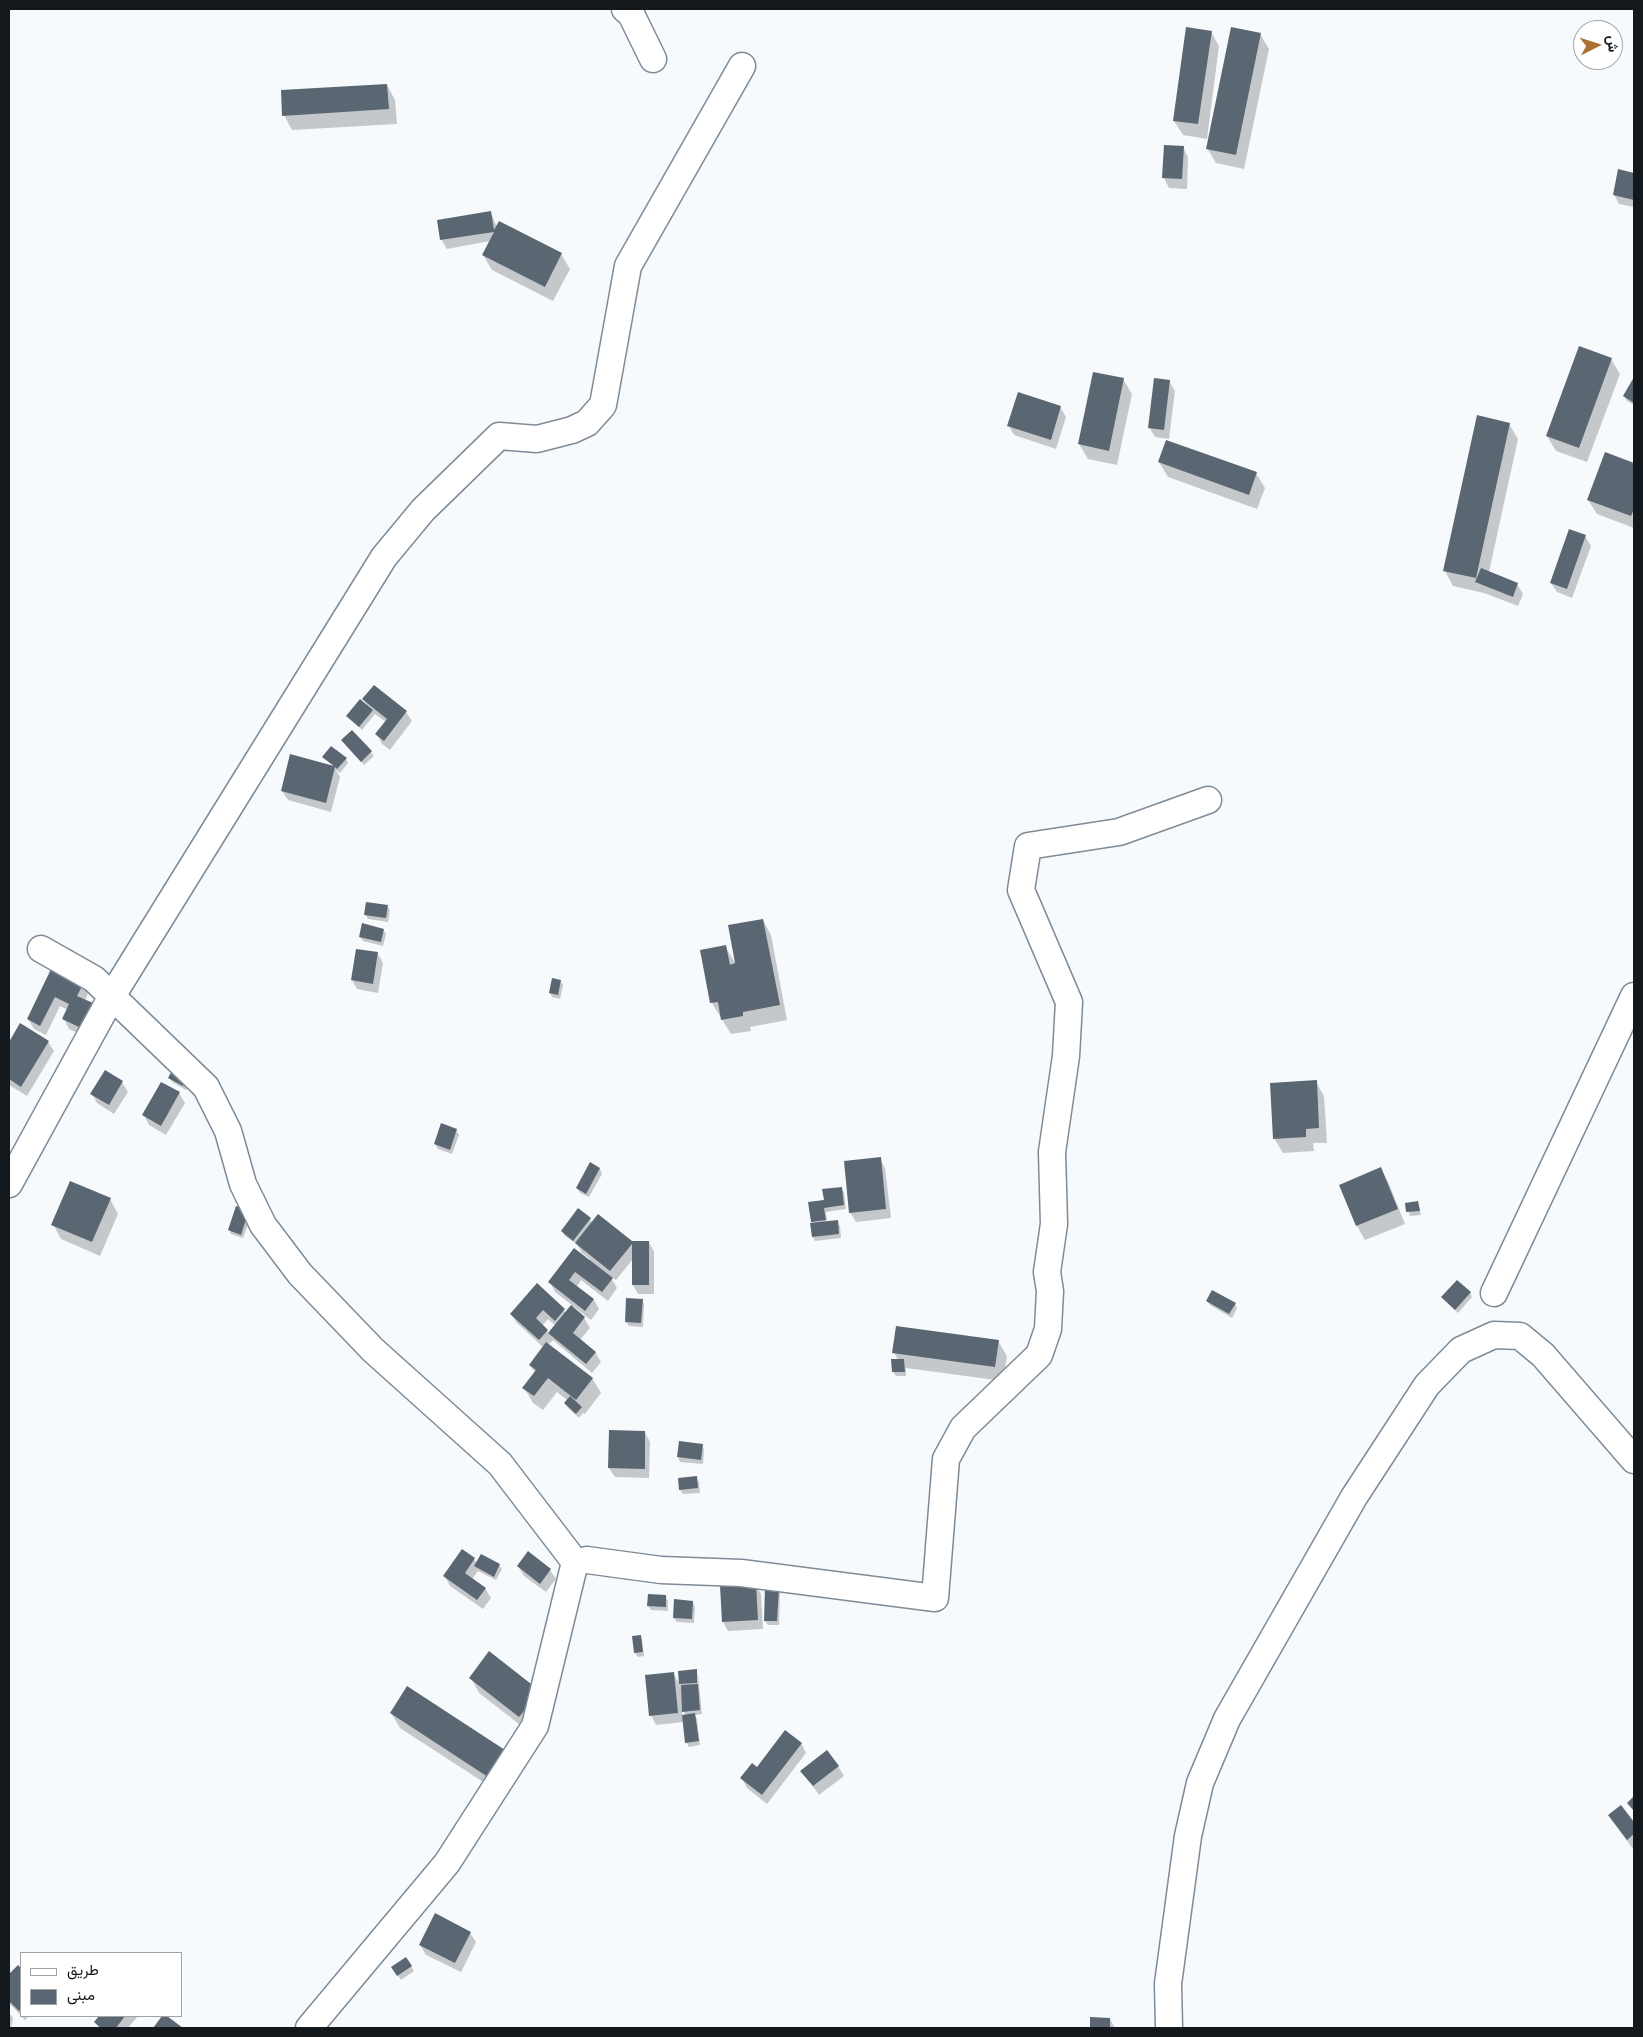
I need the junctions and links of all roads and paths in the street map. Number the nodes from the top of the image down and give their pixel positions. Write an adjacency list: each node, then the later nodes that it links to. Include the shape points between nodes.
1 (625, 9): 2 (street, via 631,14)
2 (653, 59)
3 (742, 66): 6 (street, via 628,266 603,405 587,423 572,430 537,439 499,436 423,510 384,557)
4 (1208, 800): 11 (street, via 1119,832 1028,846 1021,890 1069,1002 1066,1056 1052,1152 1054,1224 1047,1272 1050,1291 1048,1329 1039,1355 963,1428 946,1459 934,1598 741,1573 661,1570 587,1560)
5 (41, 949): 6 (street, via 94,979)
6 (112, 996): 8 (street); 11 (street, via 206,1087 228,1130 243,1184 263,1225 300,1274 373,1350 500,1464)
7 (1634, 996): 9 (street)
8 (9, 1184)
9 (1494, 1293)
10 (1634, 1460): 13 (street, via 1543,1355 1520,1336 1494,1335 1461,1350 1426,1385 1354,1497 1227,1719 1200,1784 1188,1836 1168,1984)
11 (575, 1562): 12 (street, via 535,1726 447,1863)
12 (310, 2028)
13 (1169, 2028)

